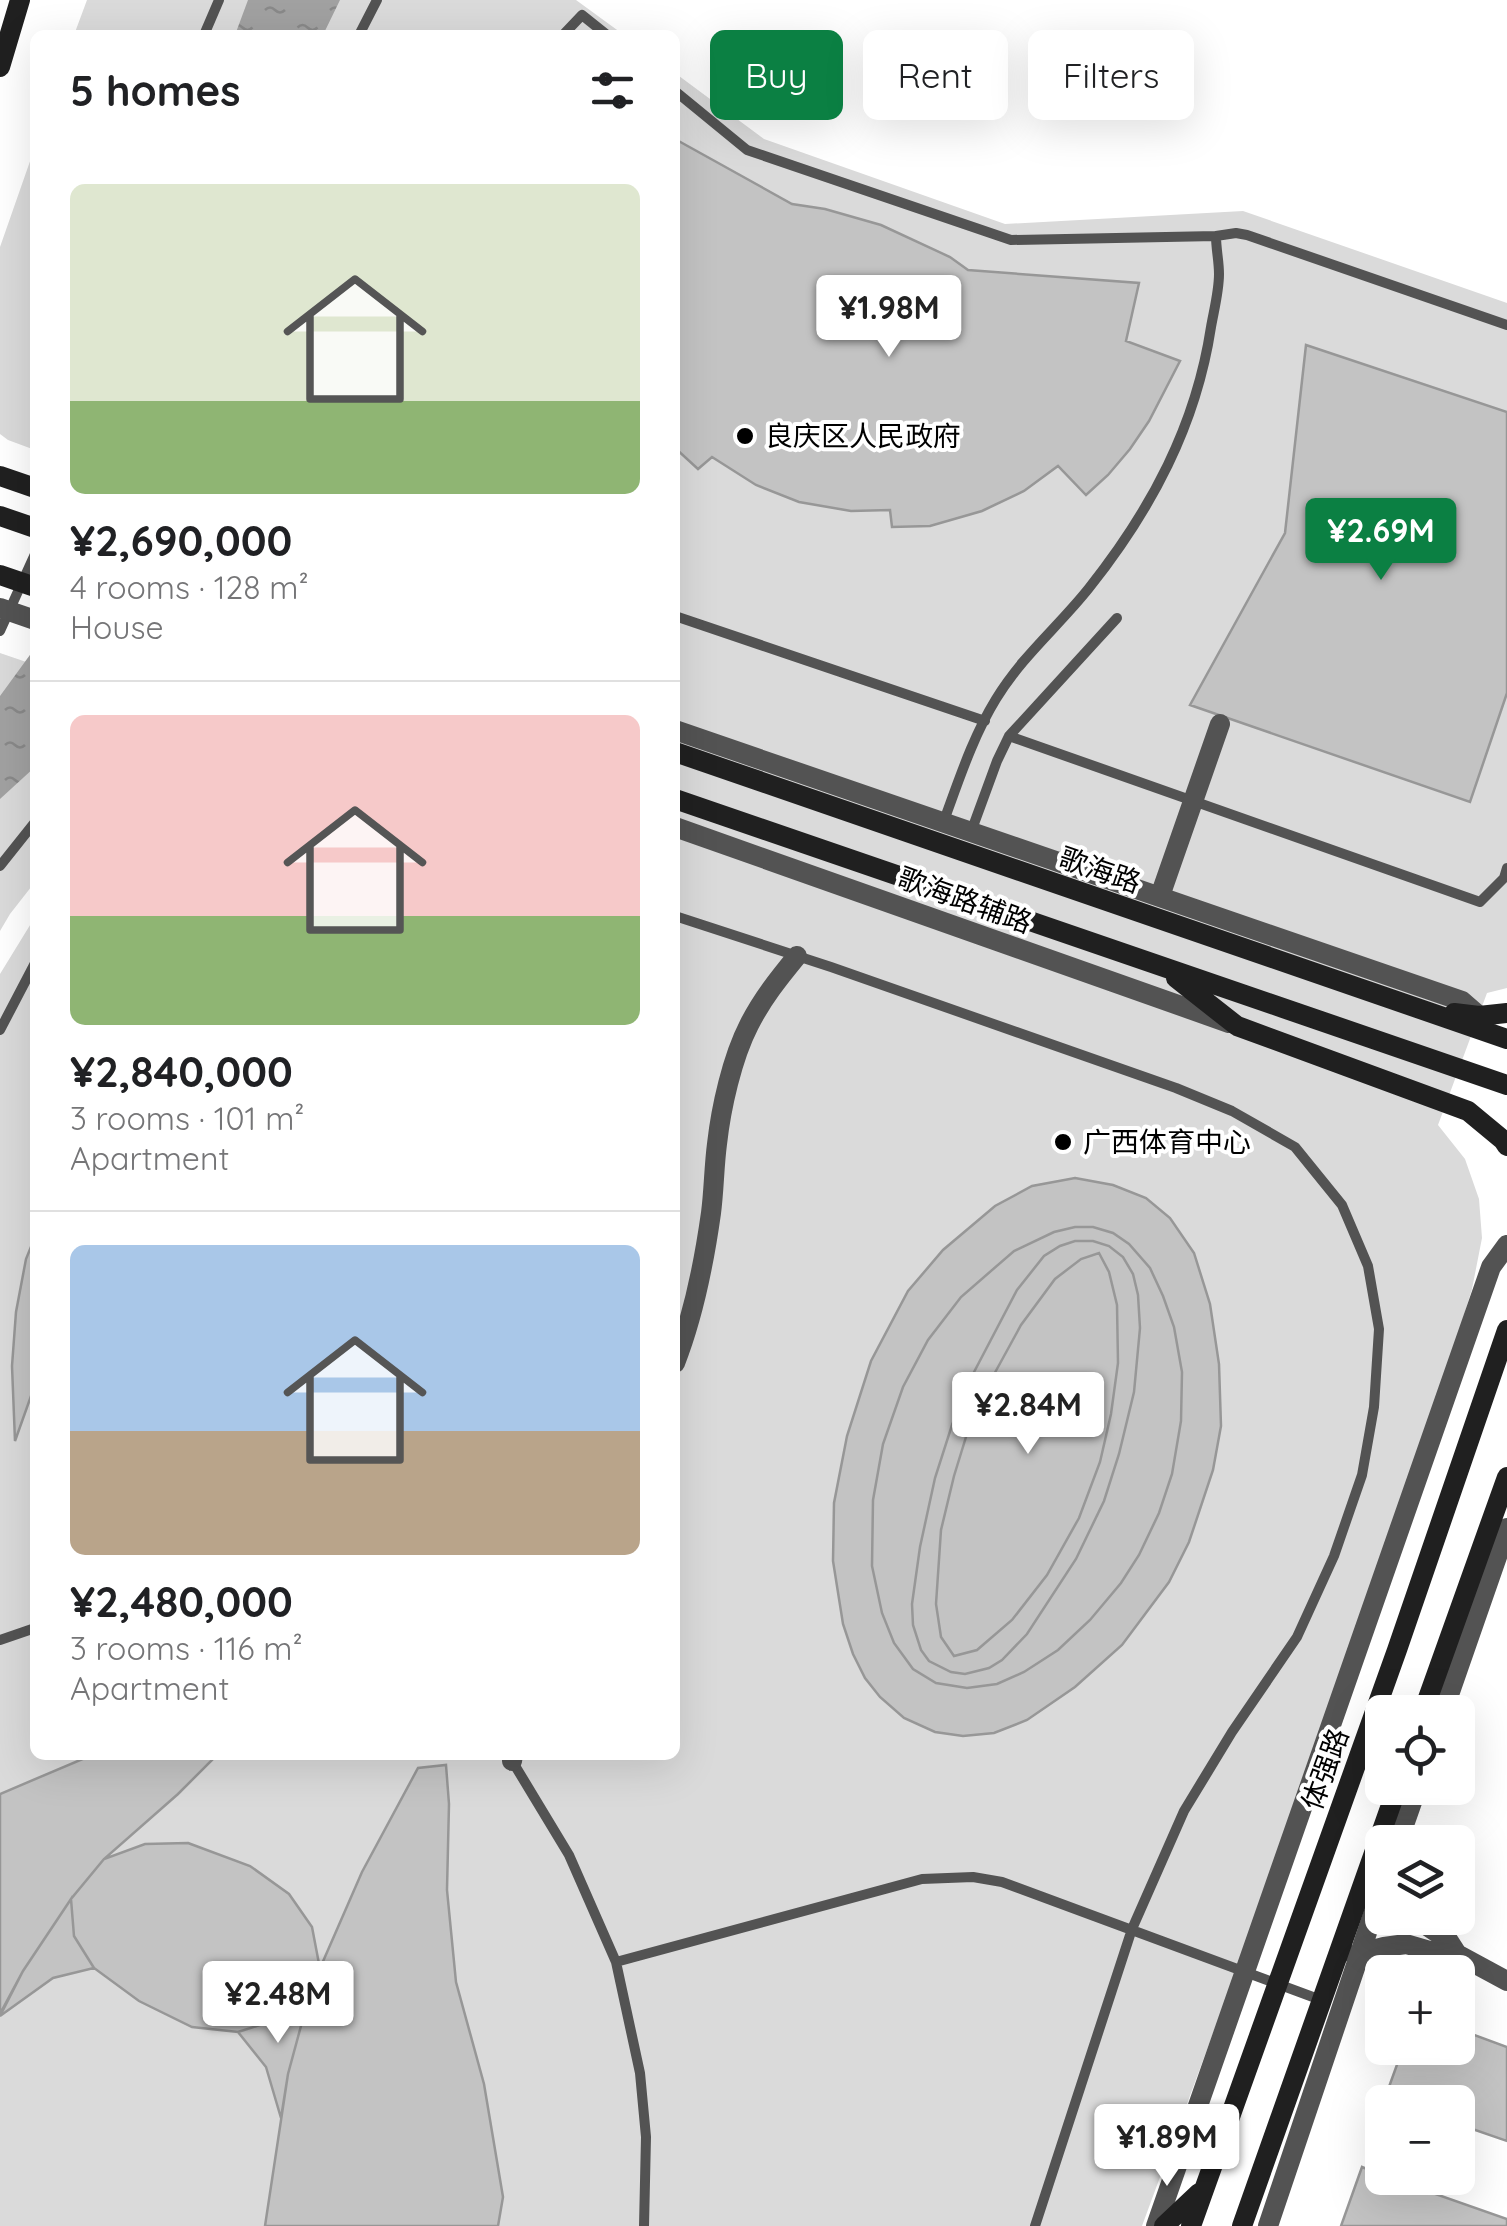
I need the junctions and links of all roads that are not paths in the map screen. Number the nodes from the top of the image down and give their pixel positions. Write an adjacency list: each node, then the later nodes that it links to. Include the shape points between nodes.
1 (20, 0): 8 (main road)
2 (219, 0): 4 (lane)
3 (377, 0): 5 (lane)
4 (206, 30)
5 (361, 30)
6 (568, 30): 7 (lane, via 582,15)
7 (600, 30)
8 (0, 67)
9 (680, 95): 10 (lane, via 748,150 1010,240)
10 (1216, 236): 11 (lane, via 1247,235); 22 (lane, via 1219,277 1207,355 1176,450 1139,521 1088,590 1021,662)
11 (1507, 326)
12 (1, 516): 13 (main road)
13 (30, 526)
14 (30, 565): 21 (lane)
15 (0, 575): 16 (main road, bridge)
16 (30, 585)
17 (0, 608): 18 (street, bridge)
18 (30, 618)
19 (680, 618): 22 (lane)
20 (1116, 618): 25 (lane)
21 (0, 631)
22 (985, 721): 29 (lane)
23 (1220, 724): 28 (street)
24 (680, 732): 29 (street)
25 (1010, 736): 28 (lane); 32 (lane)
26 (680, 754): 33 (main road, 歌海路)
27 (680, 800): 40 (main road)
28 (1194, 801): 36 (lane, via 1480,902); 37 (street)
29 (944, 822): 32 (street); 33 (lane)
30 (30, 828): 35 (lane)
31 (680, 829): 45 (street, 歌海路辅路)
32 (971, 831): 34 (lane); 37 (street)
33 (936, 842): 34 (main road, 歌海路)
34 (964, 852): 42 (main road, 歌海路)
35 (0, 866)
36 (1507, 868)
37 (1160, 896): 44 (street, via 1462,1000)
38 (680, 918): 39 (lane)
39 (797, 956): 52 (street, via 747,1028 730,1081 706,1242); 61 (lane, via 1232,1112 1295,1147 1342,1205 1368,1266 1379,1329 1374,1407 1362,1475 1334,1556 1297,1637 1184,1812)
40 (1162, 968): 45 (main road); 48 (main road)
41 (30, 972): 46 (lane)
42 (1418, 1008): 44 (main road); 47 (main road, 歌海路)
43 (1507, 1013): 44 (main road)
44 (1479, 1016): 47 (street)
45 (1236, 1026): 49 (main road, via 1468,1111)
46 (0, 1030)
47 (1506, 1039)
48 (1507, 1085)
49 (1507, 1146)
50 (1507, 1245): 68 (street, via 1490,1267)
51 (1507, 1330): 70 (main road, 体强路)
52 (680, 1349)
53 (1507, 1477): 54 (main road)
54 (1503, 1511): 57 (main road); 58 (street)
55 (30, 1630): 56 (lane)
56 (0, 1640)
57 (1430, 1695)
58 (1448, 1695)
59 (512, 1760): 66 (lane, via 569,1856)
60 (1365, 1893): 67 (main road)
61 (1132, 1930): 66 (lane, via 1002,1882 945,1876); 68 (lane); 74 (lane)
62 (1366, 1935): 64 (street)
63 (1441, 1935): 65 (street)
64 (1360, 1952): 65 (street, via 1406,1944); 67 (street); 79 (street)
65 (1457, 1954): 69 (street)
66 (616, 1962): 73 (lane, via 641,2089)
67 (1333, 1968): 71 (main road)
68 (1244, 1971): 70 (lane); 75 (street)
69 (1507, 1981)
70 (1277, 1983): 71 (lane); 72 (main road, 体强路)
71 (1321, 2000): 78 (main road)
72 (1204, 2188): 76 (main road); 77 (main road, 体强路)
73 (644, 2226)
74 (1035, 2226)
75 (1156, 2226)
76 (1164, 2226)
77 (1190, 2226)
78 (1242, 2226)
79 (1268, 2226)

